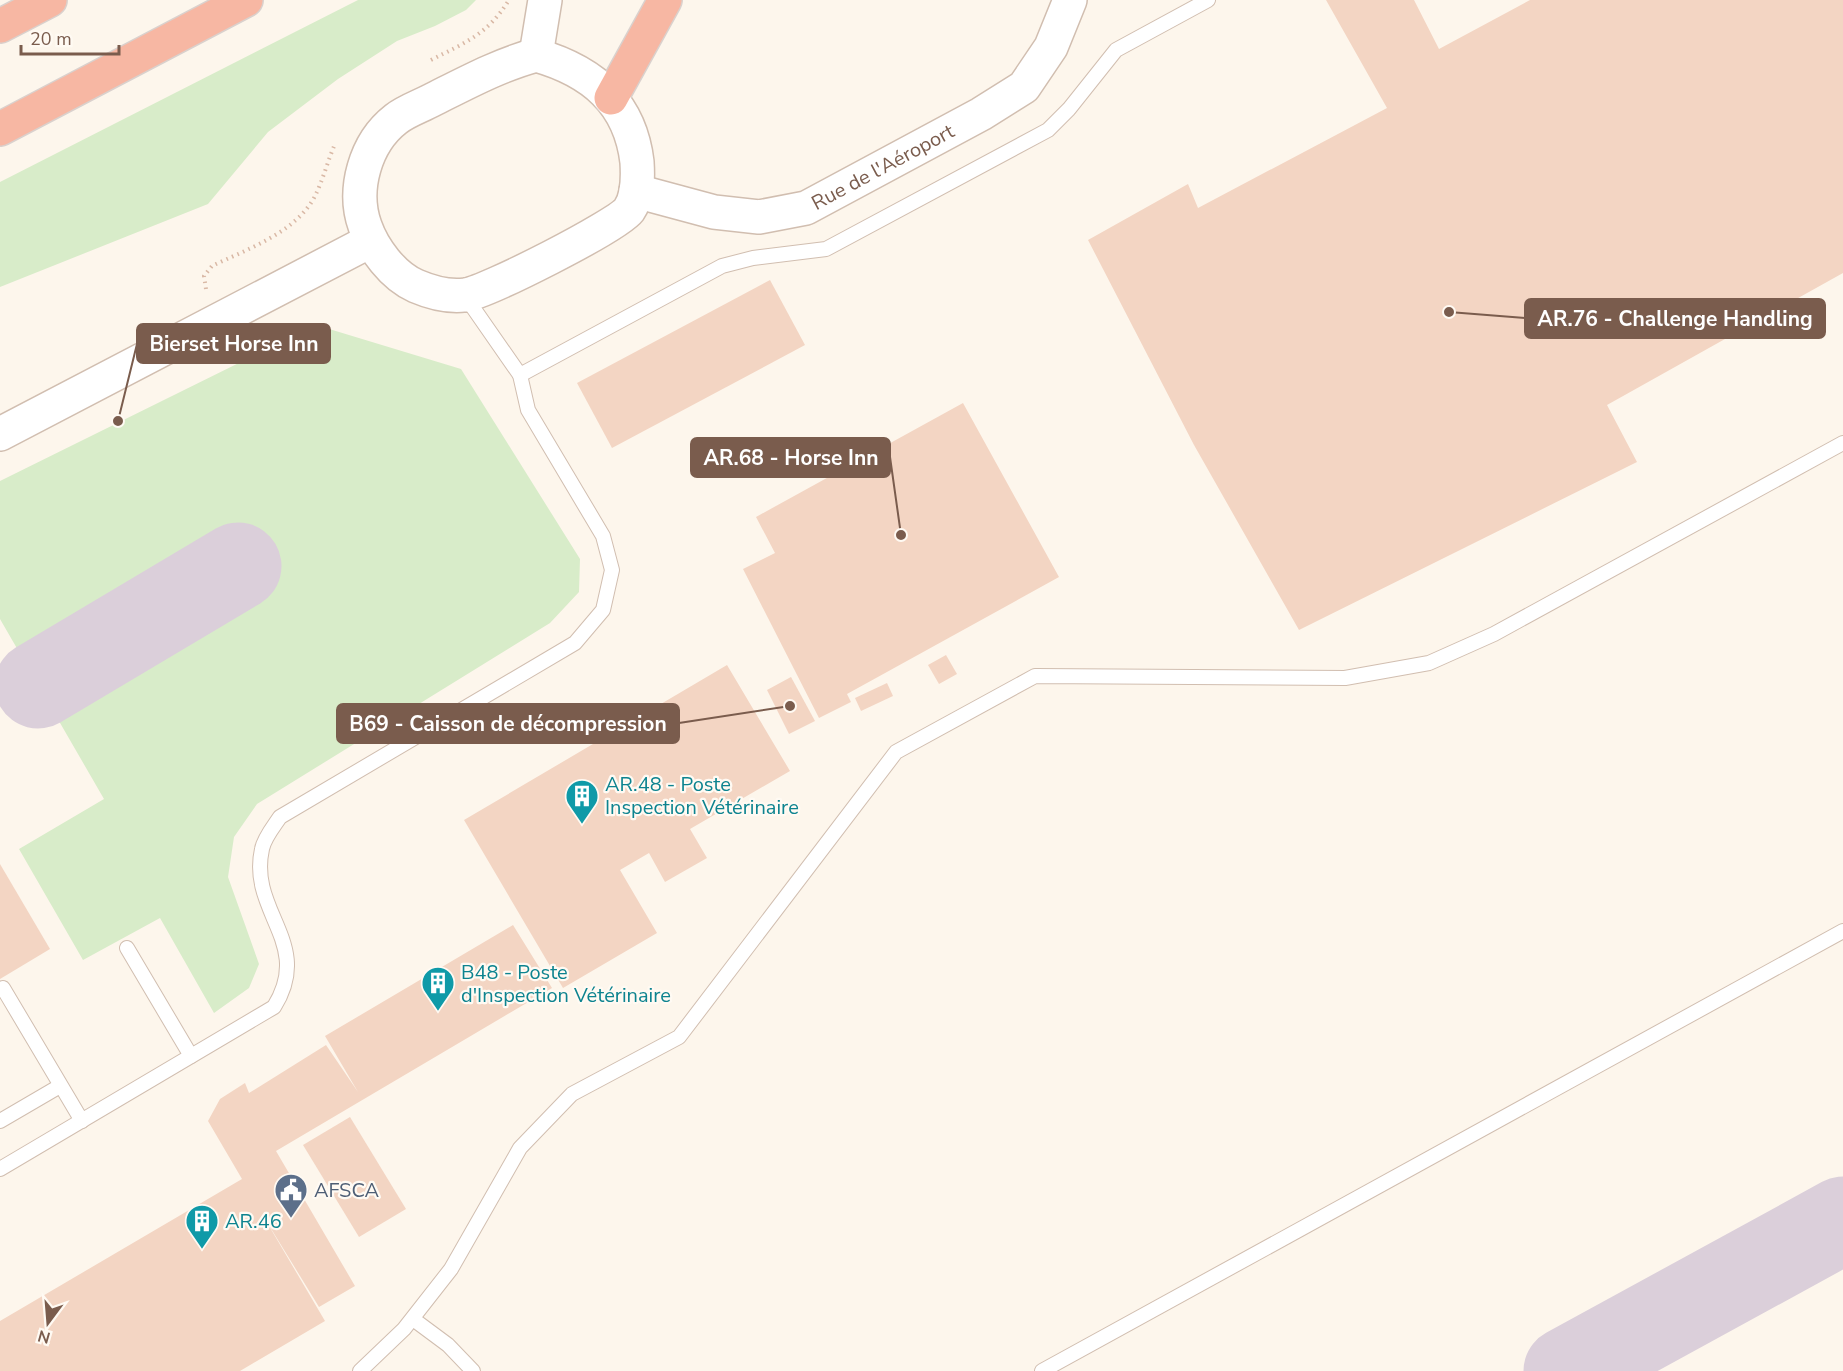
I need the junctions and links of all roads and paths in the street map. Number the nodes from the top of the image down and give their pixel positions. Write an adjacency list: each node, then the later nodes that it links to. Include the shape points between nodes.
1 (50, 0): 7 (highway)
2 (246, 0): 10 (highway)
3 (545, 0): 8 (street)
4 (665, 0): 9 (highway)
5 (1070, 0): 11 (street, Rue de l'Aéroport, via 1051,47 1024,87 806,208 759,217 714,212)
6 (1208, 0): 14 (lane, via 1116,50 1070,109 1048,130 825,249 722,266)
7 (0, 26)
8 (536, 55): 9 (street, via 564,63); 12 (street, via 491,71 396,119 366,163 358,188 360,213)
9 (611, 98): 11 (street, via 631,132 638,175)
10 (0, 129)
11 (636, 191): 13 (street, via 630,209 619,221)
12 (370, 241): 13 (street, via 407,282 428,292); 15 (street)
13 (465, 296): 14 (lane)
14 (520, 375): 20 (lane, via 528,410 603,536 612,570 603,610 575,643 280,817 262,847 259,884 285,947 289,973 285,989 274,1007)
15 (0, 434)
16 (1843, 443): 25 (lane, via 1494,634 1429,663 1345,678 1035,676 896,752 679,1037 572,1094 520,1148 451,1269)
17 (1843, 931): 28 (lane)
18 (127, 948): 20 (lane)
19 (3, 988): 21 (lane)
20 (190, 1056): 23 (lane)
21 (60, 1086): 22 (lane); 23 (lane)
22 (0, 1121)
23 (82, 1121): 24 (lane)
24 (0, 1169)
25 (413, 1319): 26 (lane); 27 (lane)
26 (360, 1371)
27 (473, 1371)
28 (1042, 1371)

